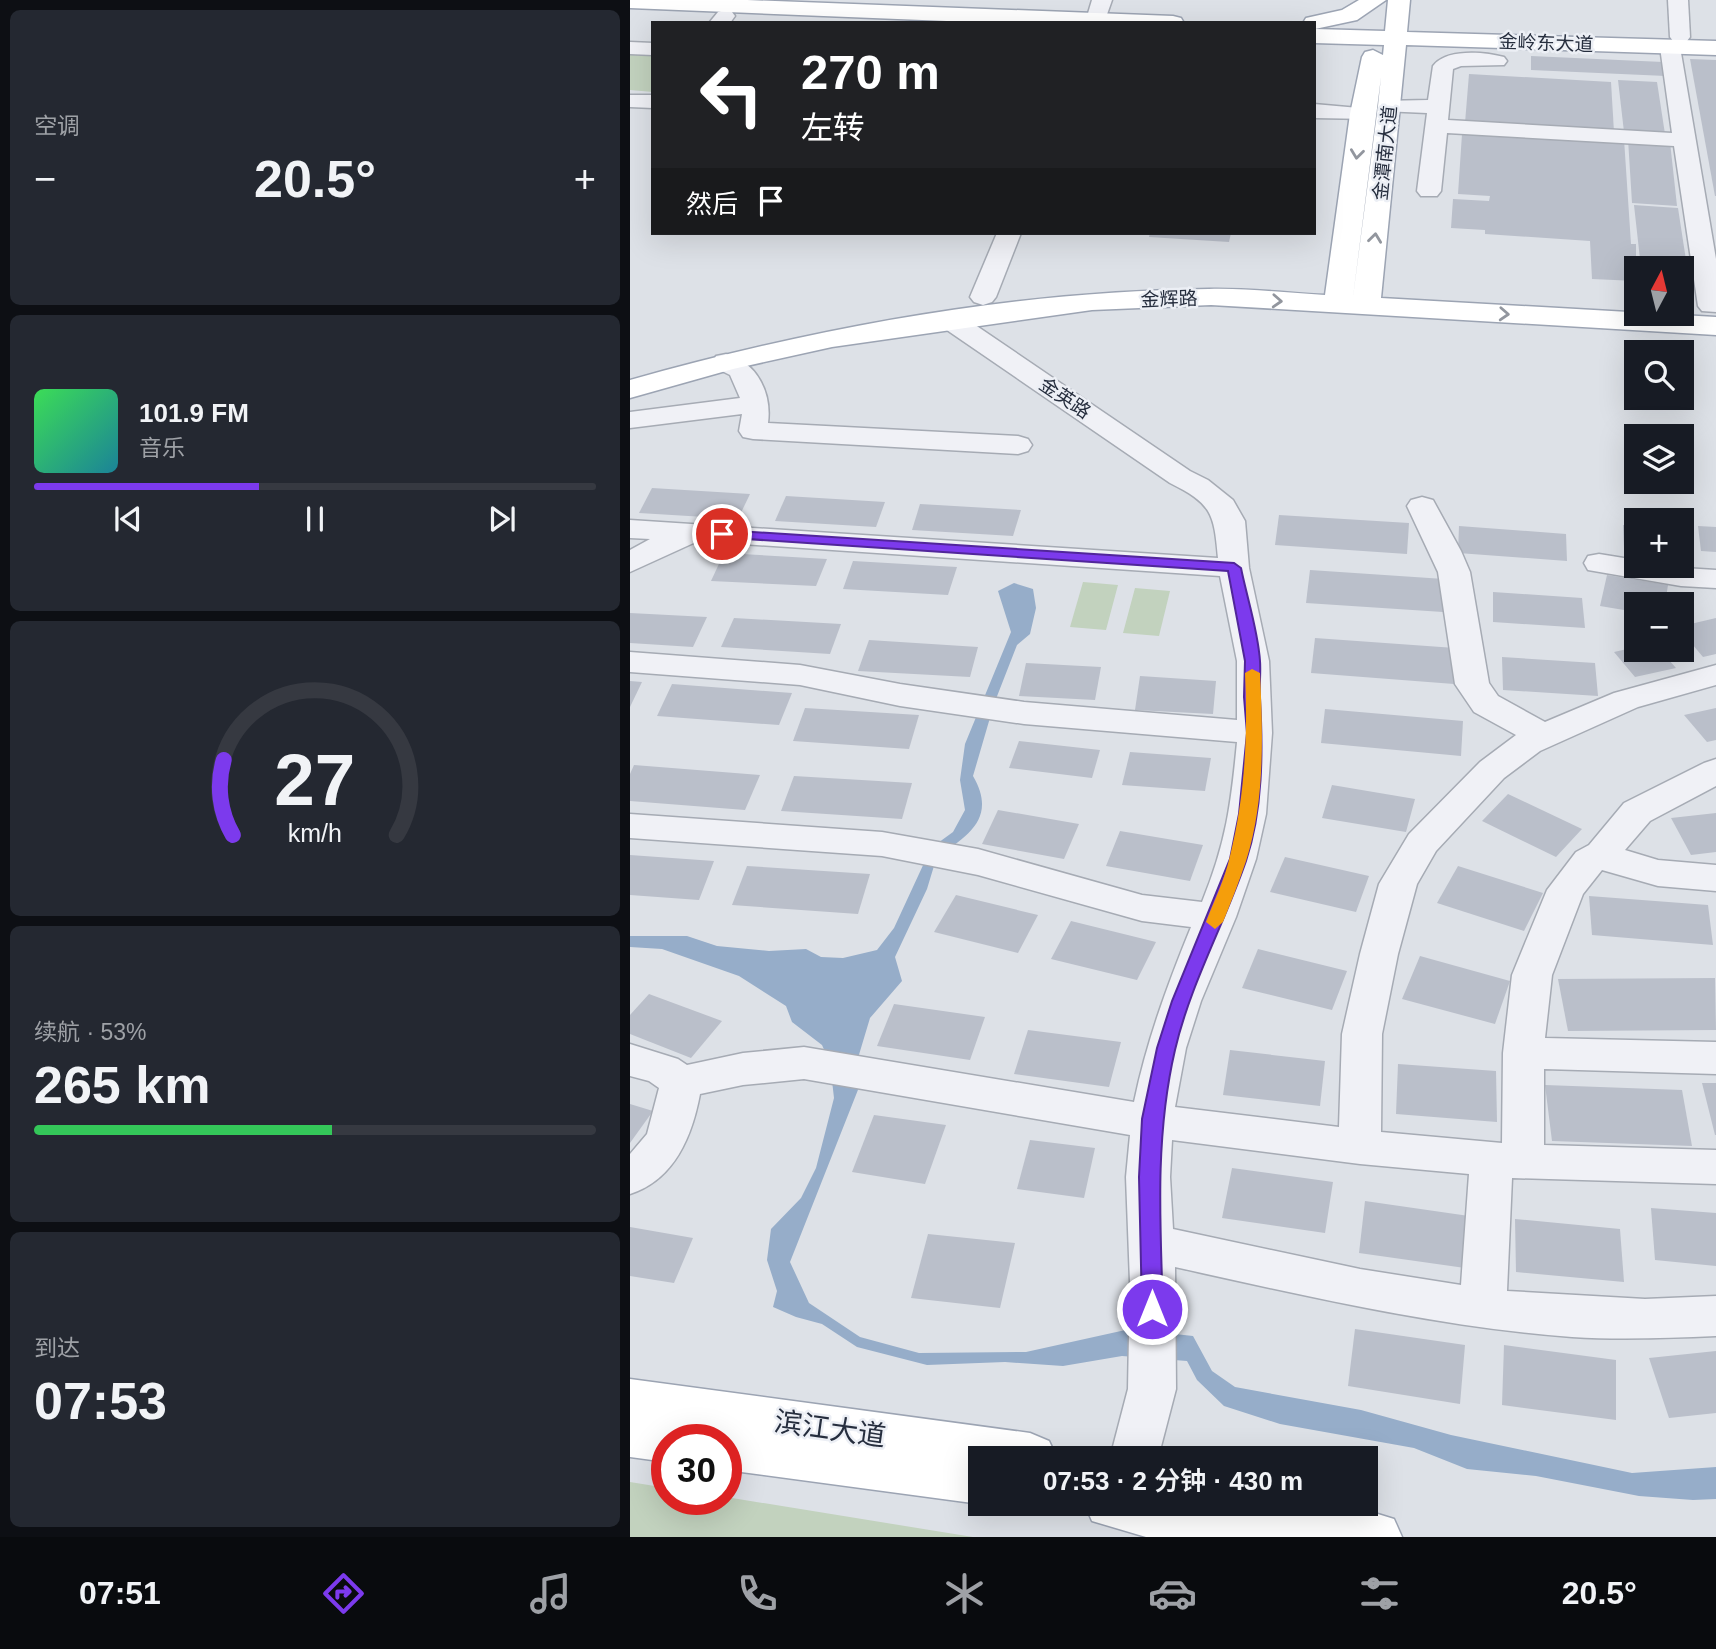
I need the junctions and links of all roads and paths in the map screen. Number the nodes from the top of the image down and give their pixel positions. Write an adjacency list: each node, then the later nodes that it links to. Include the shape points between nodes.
1 (1377, 0): 12 (main road); 18 (main road, 金潭南大道)
2 (1400, 0): 14 (main road, via 1423,19); 18 (main road, 金潭南大道)
3 (1678, 0): 17 (street)
4 (630, 2): 5 (main road)
5 (759, 4): 6 (main road)
6 (895, 6): 7 (main road)
7 (1099, 10): 11 (main road)
8 (630, 12): 9 (main road)
9 (722, 19): 10 (main road)
10 (822, 21)
11 (1162, 21)
12 (1316, 25)
13 (1316, 27): 18 (main road, 金岭东大道)
14 (1476, 37): 17 (main road, 金岭东大道); 18 (main road, 金岭东大道); 18 (main road, via 1402,63)
15 (1716, 38): 17 (main road, 金岭东大道)
16 (1316, 39): 18 (main road, via 1348,49)
17 (1675, 42): 20 (main road, 金岭东大道); 29 (street)
18 (1385, 45): 25 (main road, 金潭南大道); 27 (main road, 金潭南大道)
19 (630, 48): 21 (street)
20 (1716, 48)
21 (651, 49)
22 (1497, 61): 28 (street, via 1458,60 1443,66)
23 (630, 100): 24 (street)
24 (651, 102)
25 (1390, 106): 28 (street); 33 (main road, 金潭南大道, one-way to 25)
26 (1316, 111): 27 (street)
27 (1362, 114): 33 (main road, 金潭南大道, one-way to 33)
28 (1437, 117): 29 (street); 30 (street)
29 (1684, 140): 31 (street)
30 (1429, 191)
31 (1706, 209): 37 (street)
32 (1008, 235): 34 (street)
33 (1354, 294): 34 (main road, 金辉路, via 1212,278); 35 (main road, 金辉路); 37 (main road, 金辉路, one-way to 37); 38 (main road, 金辉路, one-way to 33, via 1092,302)
34 (983, 297): 40 (main road, 金辉路, via 689,348)
35 (1624, 302)
36 (1694, 304): 37 (main road)
37 (1714, 304)
38 (950, 320): 39 (main road, 金辉路, via 832,338); 50 (street, 金英路, via 1222,506 1230,520)
39 (726, 362): 41 (main road, 金辉路); 42 (street, via 741,370)
40 (630, 366)
41 (630, 389)
42 (757, 404): 43 (street); 44 (street, via 752,431)
43 (630, 420)
44 (1018, 445)
45 (1422, 506): 55 (street, via 1454,572 1472,684 1486,704)
46 (630, 529): 47 (street)
47 (694, 533): 48 (street, via 662,544); 50 (street)
48 (630, 563)
49 (1599, 563): 51 (street)
50 (1234, 568): 54 (street, 金英路, via 1253,661)
51 (1711, 582)
52 (630, 662): 54 (street, via 800,675 967,706)
53 (1716, 675): 55 (street, via 1626,701)
54 (1255, 733): 60 (street, 金英路, via 1248,814)
55 (1544, 736): 66 (street, via 1492,770 1459,803 1423,843 1398,884 1362,1034)
56 (1716, 771): 58 (street, via 1637,812)
57 (630, 826): 60 (street, via 882,844 978,862 1142,908)
58 (1602, 854): 59 (street, via 1649,873); 61 (street, via 1589,860 1566,890 1532,975)
59 (1716, 878)
60 (1217, 917): 65 (street, 金英路, via 1177,1013)
61 (1524, 1054): 62 (street); 67 (street)
62 (1716, 1058)
63 (630, 1060): 64 (street, via 663,1070)
64 (681, 1082): 65 (street, via 804,1063); 69 (street, via 677,1112 663,1146 644,1170)
65 (1152, 1119): 66 (street); 70 (street, 金英路, via 1148,1177)
66 (1360, 1147): 67 (street)
67 (1507, 1161): 68 (street); 71 (street)
68 (1716, 1167)
69 (630, 1177)
70 (1152, 1262): 71 (street); 76 (street, 金英路, via 1152,1389)
71 (1483, 1306): 72 (street, via 1576,1316)
72 (1716, 1316)
73 (630, 1402): 78 (main road, 滨江大道)
74 (630, 1433): 75 (main road)
75 (651, 1436)
76 (1136, 1446)
77 (742, 1448): 79 (main road, 滨江大道)
78 (968, 1449)
79 (968, 1477)
80 (1193, 1516): 82 (main road)
81 (1288, 1516): 83 (main road)
82 (1254, 1537)
83 (1374, 1537)

